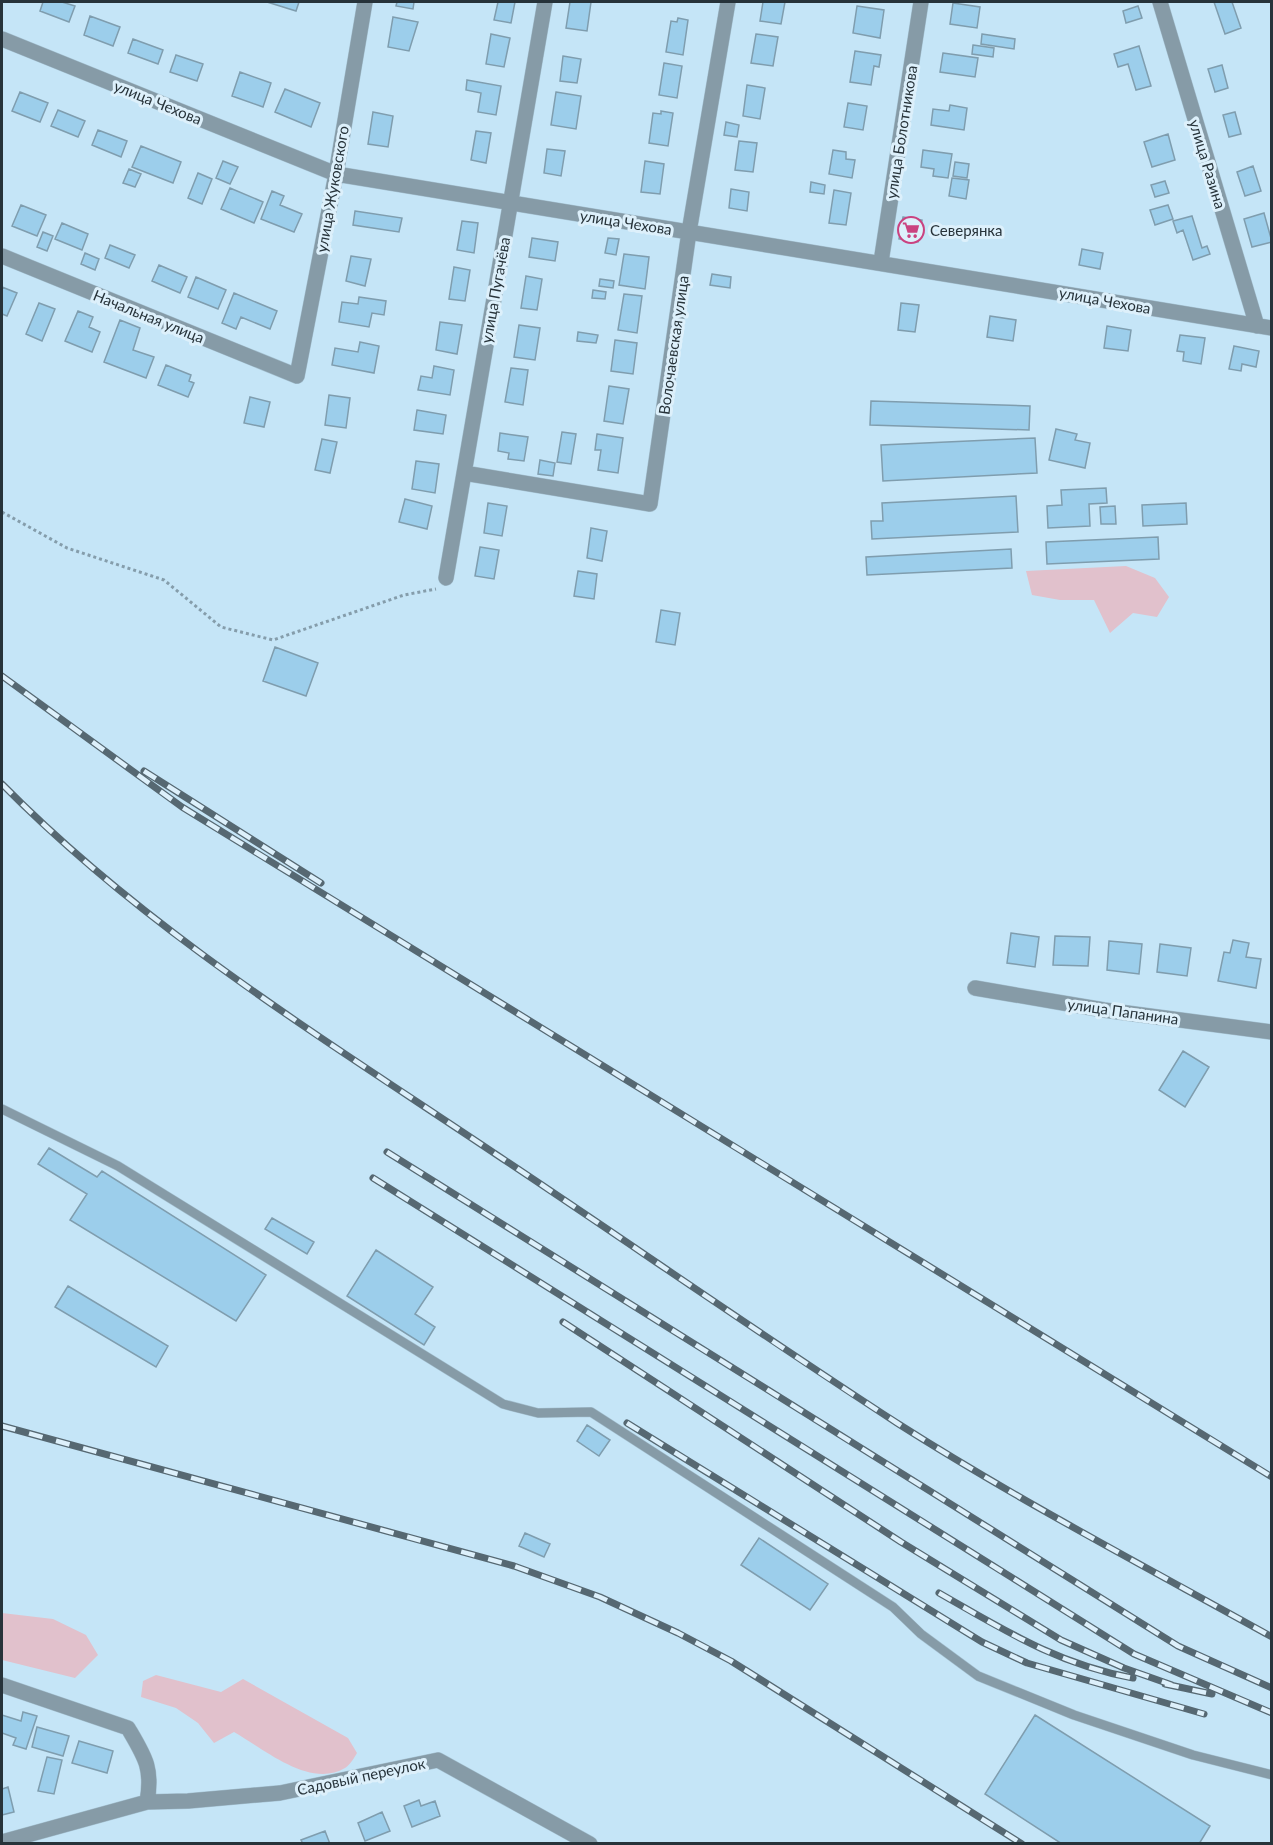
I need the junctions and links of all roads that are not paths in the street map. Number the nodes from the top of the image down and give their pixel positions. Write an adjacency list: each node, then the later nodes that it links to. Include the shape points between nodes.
1 (364, 2): 7 (street, улица Жуковского)
2 (545, 2): 8 (street, улица Пугачёва)
3 (728, 2): 9 (street, Волочаевская улица)
4 (921, 2): 11 (street, улица Болотникова)
5 (1160, 2): 12 (street, улица Разина)
6 (2, 39): 7 (street, улица Чехова)
7 (336, 174): 8 (street, улица Чехова); 13 (street, улица Жуковского)
8 (510, 205): 9 (street, улица Чехова); 14 (street, улица Пугачёва)
9 (689, 232): 11 (street, улица Чехова); 14 (street, Волочаевская улица, via 650,504)
10 (2, 256): 13 (street, Начальная улица)
11 (881, 262): 12 (street, улица Чехова)
12 (1264, 327)
13 (297, 376)
14 (464, 473): 15 (street, улица Пугачёва)
15 (446, 578)
16 (975, 988): 17 (street, улица Папанина)
17 (1272, 1032)
18 (2, 1109): 20 (lane, via 118,1166 503,1404 538,1413 591,1412 893,1607 921,1634 978,1676 1149,1741 1238,1769)
19 (2, 1685): 21 (street, via 128,1728 147,1761 151,1780)
20 (1272, 1775)
21 (147, 1802): 22 (street, Садовый переулок); 23 (street, Садовый переулок, via 280,1793 438,1760)
22 (2, 1842)
23 (590, 1844)

